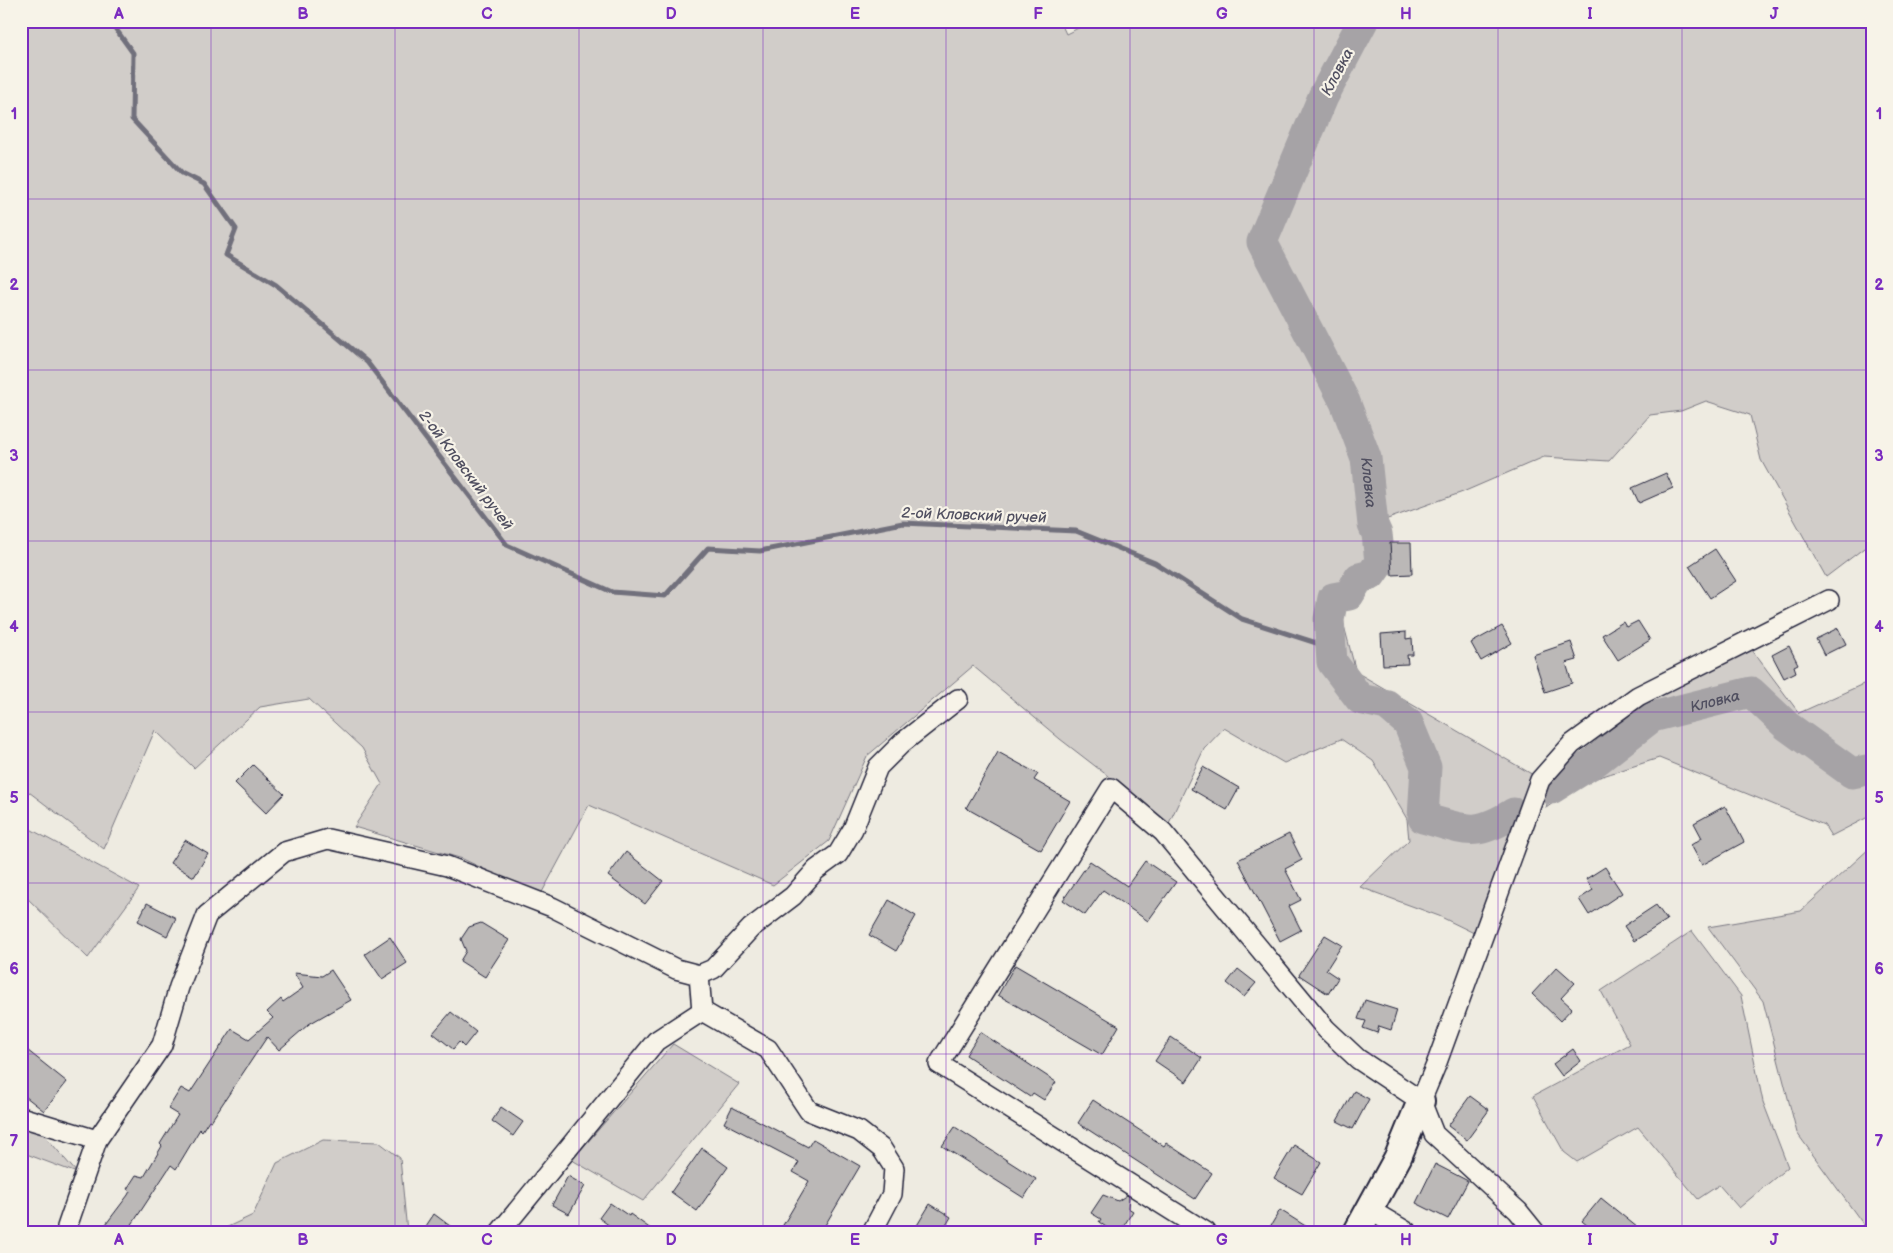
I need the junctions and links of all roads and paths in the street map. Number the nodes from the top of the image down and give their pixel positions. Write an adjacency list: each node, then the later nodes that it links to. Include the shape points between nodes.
1 (1829, 600): 5 (street, via 1638,696 1572,744 1540,780)
2 (958, 699): 3 (street, via 902,743 878,767 853,829 838,854 816,870 793,896 751,928 713,969)
3 (699, 975): 4 (street); 7 (street, via 676,969 552,907 447,866 328,839 284,852 207,915 162,1045)
4 (702, 1010): 10 (street, via 656,1041); 11 (street, via 768,1049 809,1111 859,1131 882,1149 894,1168 892,1194)
5 (1421, 1101): 8 (street, via 1398,1157); 12 (street, via 1358,1059 1326,1029 1163,832 1111,788 939,1064); 14 (street, via 1434,1134 1518,1211)
6 (21, 1117): 7 (street)
7 (97, 1140): 9 (street)
8 (1364, 1221): 13 (street)
9 (67, 1226)
10 (500, 1232)
11 (872, 1232)
12 (1206, 1232)
13 (1407, 1232)
14 (1535, 1232)

